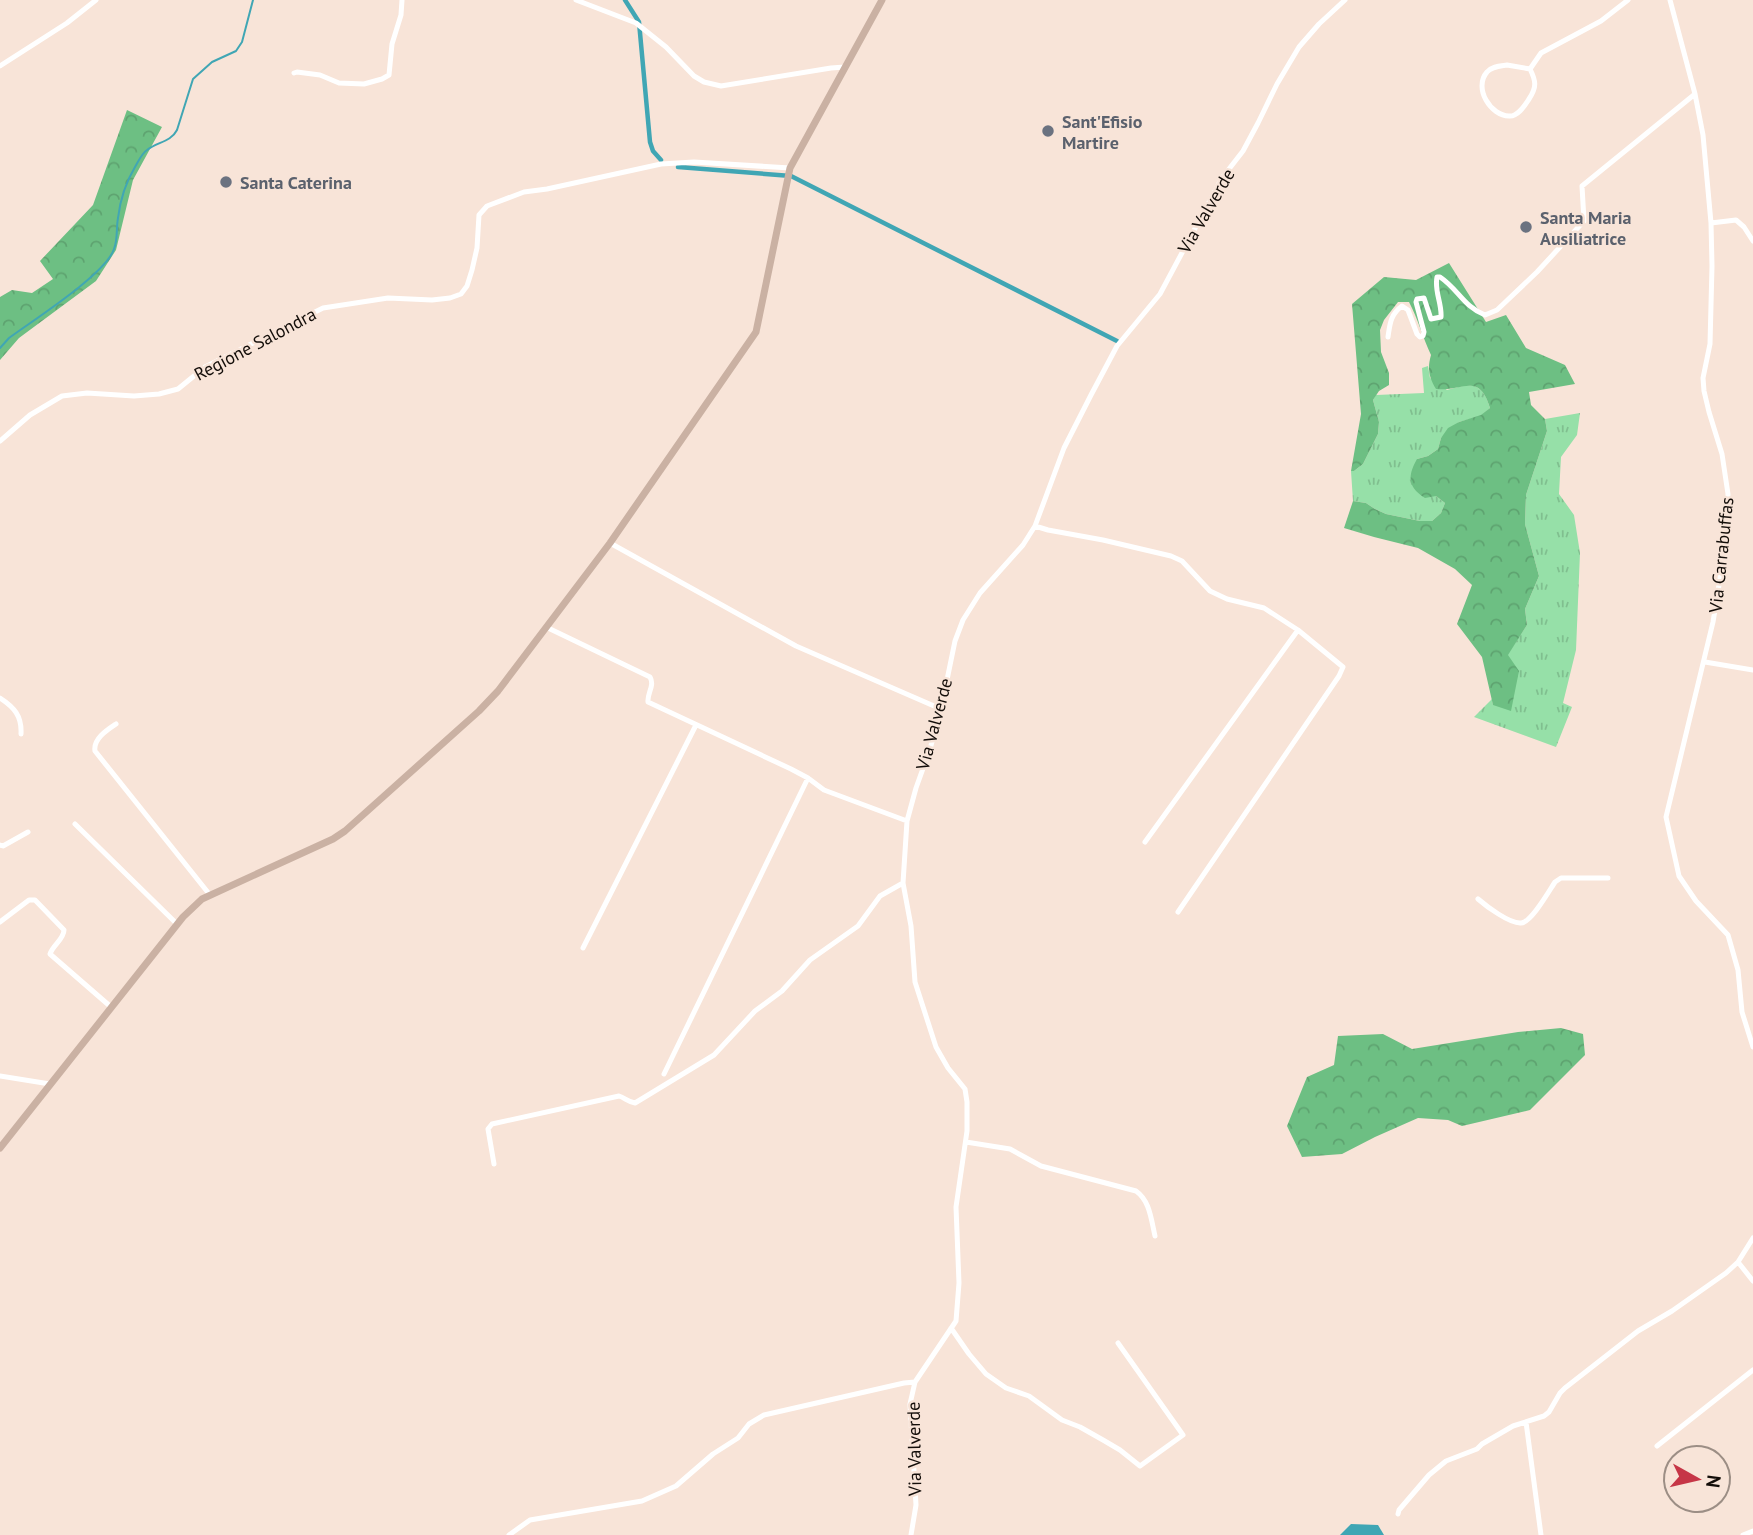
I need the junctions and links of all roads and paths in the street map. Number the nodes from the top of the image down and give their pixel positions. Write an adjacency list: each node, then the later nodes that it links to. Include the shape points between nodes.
1 (96, 0): 8 (street)
2 (402, 0): 11 (street, via 388,75 364,84)
3 (576, 0): 9 (street, via 636,23 704,82 721,86)
4 (882, 0): 9 (main road)
5 (1345, 0): 18 (street, Via Valverde, via 1299,47 1160,294 1117,346 1064,448)
6 (1628, 0): 10 (street, via 1601,21 1541,53)
7 (1670, 0): 12 (street, Via Carrabuffas)
8 (0, 66)
9 (845, 67): 13 (main road)
10 (1530, 69): 10 (street, via 1507,65 1487,71 1481,91 1485,100 1503,114 1514,116 1535,89)
11 (294, 73)
12 (1695, 94): 14 (street, Via Carrabuffas); 16 (street, via 1582,186 1584,221 1497,310 1485,315 1475,311 1440,277 1436,288 1441,317 1432,319 1420,297 1416,302 1423,336 1417,334 1402,306 1390,320)
13 (789, 173): 17 (street, Regione Salondra, via 694,162 661,164 524,192 487,206 479,215 472,270 461,294 323,308 205,367 177,389 134,396 62,396); 19 (main road, via 756,332)
14 (1711, 223): 15 (street, via 1736,220); 22 (street, Via Carrabuffas, via 1711,326 1703,378 1728,494 1722,571)
15 (1753, 240)
16 (1388, 337)
17 (0, 441)
18 (1035, 526): 21 (street, via 1182,561 1210,592 1264,608); 25 (street, Via Valverde, via 963,620)
19 (610, 543): 20 (main road); 25 (street, via 796,646)
20 (547, 627): 27 (street, via 650,677 648,702); 37 (main road, via 498,691 345,831)
21 (1298, 630): 33 (street); 39 (street, via 1343,667)
22 (1705, 662): 23 (street); 44 (street, Via Carrabuffas, via 1666,817 1679,876 1728,935)
23 (1753, 670)
24 (0, 698): 28 (street, via 15,710)
25 (941, 709): 30 (street, Via Valverde)
26 (116, 724): 37 (street, via 95,742 95,751)
27 (696, 725): 29 (street); 42 (street)
28 (21, 734)
29 (808, 778): 30 (street, via 824,790); 45 (street)
30 (907, 821): 36 (street, Via Valverde)
31 (75, 824): 41 (street)
32 (28, 832): 34 (street)
33 (1145, 842)
34 (0, 845)
35 (1608, 878): 38 (street, via 1561,878 1521,924)
36 (903, 883): 48 (street, Via Valverde, via 915,982 936,1047 965,1089); 50 (street, via 880,896 858,926 810,960 714,1055 635,1103 619,1096 492,1125 488,1129)
37 (210, 895): 41 (main road)
38 (1478, 899)
39 (1178, 912)
40 (0, 922): 43 (street, via 35,900 64,930 50,954)
41 (177, 924): 43 (main road)
42 (583, 948)
43 (111, 1007): 47 (main road)
44 (1753, 1047)
45 (664, 1074)
46 (0, 1076): 47 (street)
47 (50, 1084): 49 (main road)
48 (966, 1142): 51 (street, via 1010,1149 1041,1166 1136,1191 1147,1204); 55 (street, Via Valverde, via 956,1207 959,1283 956,1321)
49 (0, 1148)
50 (494, 1164)
51 (1155, 1236)
52 (1753, 1238): 53 (street)
53 (1738, 1262): 54 (street); 59 (street, via 1576,1379 1544,1416)
54 (1753, 1281)
55 (951, 1328): 56 (street, via 986,1374 1140,1466 1183,1435); 58 (street, Via Valverde)
56 (1118, 1343)
57 (1753, 1370): 60 (street)
58 (915, 1382): 63 (street, via 764,1415 676,1486 642,1501 530,1520); 64 (street, Via Valverde, via 910,1404 915,1505)
59 (1526, 1422): 61 (street, via 1446,1461); 65 (street)
60 (1657, 1447)
61 (1398, 1514)
62 (1753, 1531): 66 (street)
63 (509, 1535)
64 (911, 1535)
65 (1541, 1535)
66 (1743, 1535)

